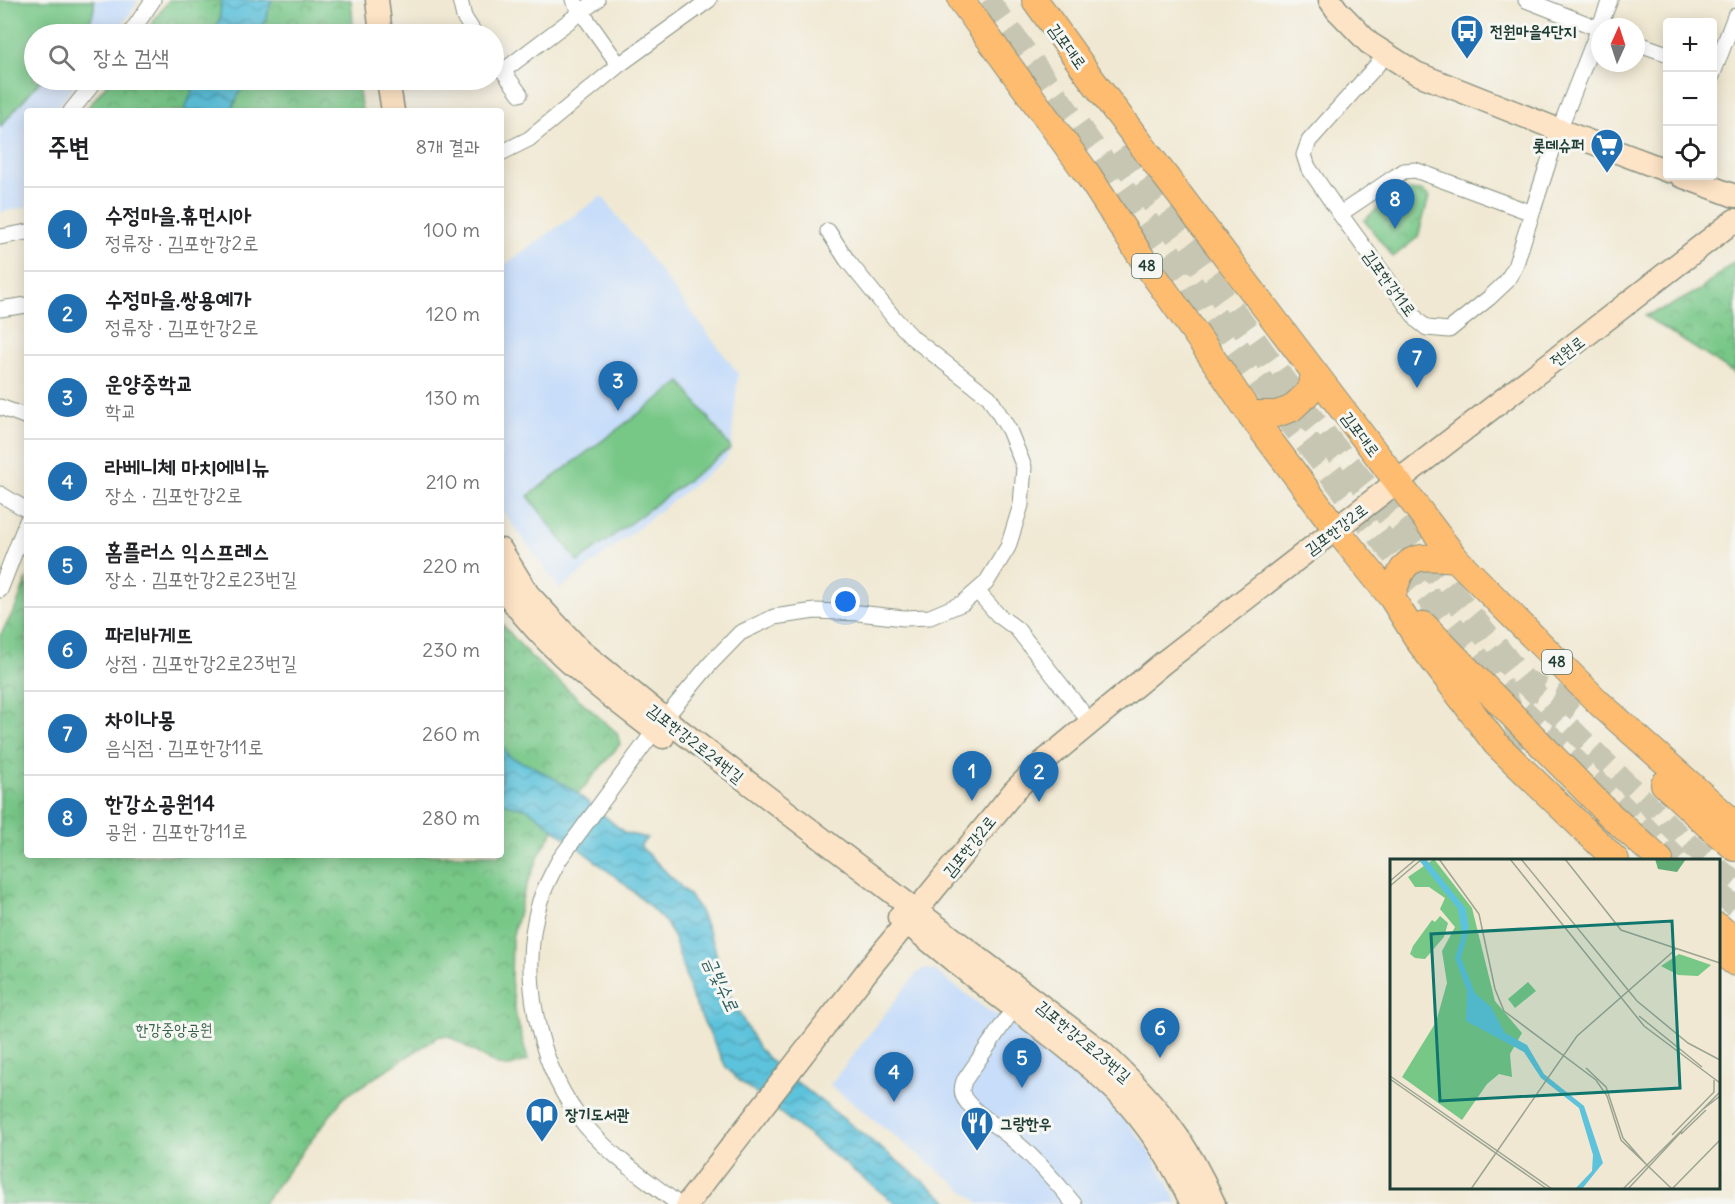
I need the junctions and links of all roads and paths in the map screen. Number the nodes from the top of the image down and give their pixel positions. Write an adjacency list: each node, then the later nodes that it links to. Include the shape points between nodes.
1 (153, 0): 14 (street)
2 (377, 0): 15 (street)
3 (460, 0): 16 (street)
4 (597, 0): 11 (street)
5 (709, 0): 23 (street)
6 (961, 0): 46 (main road, 48, via 1088,175)
7 (1035, 0): 44 (main road, 김포대로 / 48)
8 (1330, 0): 21 (street, via 1369,43)
9 (1526, 0): 17 (street)
10 (1610, 0): 13 (street, 김포한강11로)
11 (577, 6): 22 (street); 23 (street)
12 (1735, 16): 24 (street)
13 (1603, 18)
14 (137, 24)
15 (380, 24)
16 (469, 24)
17 (1591, 26)
18 (1645, 46): 20 (street)
19 (1591, 49): 31 (street, 김포한강11로)
20 (1663, 52)
21 (1386, 55): 31 (street, via 1416,73); 37 (street, 김포한강11로, via 1309,141 1304,155)
22 (504, 61)
23 (619, 65): 32 (street, via 529,139)
24 (1713, 72)
25 (504, 73): 28 (street)
26 (88, 90): 29 (street)
27 (390, 90): 30 (street)
28 (520, 94)
29 (73, 108)
30 (393, 108)
31 (1559, 130): 33 (street); 36 (street, 김포한강11로)
32 (504, 152)
33 (1663, 169)
34 (1692, 180): 35 (street)
35 (1735, 196)
36 (1532, 213): 37 (street, via 1415,170 1404,171); 37 (street, 김포한강11로, via 1515,267 1506,282 1449,330 1427,328 1418,321)
37 (1340, 214)
38 (1735, 220): 48 (street, 전원로)
39 (828, 231): 57 (street, via 847,260 914,339 989,397 1024,466 1021,506 1008,546)
40 (24, 233): 41 (street)
41 (0, 237)
42 (24, 305): 43 (street)
43 (0, 309)
44 (1315, 374): 46 (main road, via 1308,393 1291,409 1276,414); 48 (main road, 김포대로 / 48)
45 (0, 407): 47 (street)
46 (1250, 414): 52 (main road, 48)
47 (24, 416)
48 (1397, 481): 52 (street, 김포한강2로); 54 (main road, 김포대로 / 48)
49 (0, 494): 50 (street)
50 (24, 508)
51 (24, 529): 55 (street)
52 (1336, 529): 58 (main road, 48); 60 (street, 김포한강2로)
53 (504, 555): 61 (street, 김포한강2로24번길, via 528,594 558,627)
54 (1456, 559): 58 (main road, via 1416,558 1397,577); 63 (main road, 김포대로 / 48, via 1599,703)
55 (0, 590)
56 (504, 590): 61 (street, 김포한강2로24번길, via 562,657 610,697)
57 (977, 591): 60 (street, via 1017,629); 61 (street, via 963,603 930,617 815,611 774,617 740,633)
58 (1392, 598): 65 (main road, via 1420,643 1496,744); 67 (main road, via 1423,624)
59 (1588, 713): 64 (main road)
60 (1090, 722): 69 (street, 김포한강2로, via 1015,790)
61 (660, 725): 69 (street, 김포한강2로24번길); 76 (street, via 549,878 534,928 532,988 545,1050 579,1116 601,1142)
62 (1529, 753): 66 (main road)
63 (1735, 824)
64 (1735, 848)
65 (1614, 859)
66 (1639, 859)
67 (1658, 859)
68 (1720, 911): 70 (main road)
69 (911, 917): 75 (street, 김포한강2로23번길, via 947,957); 77 (street, 김포한강2로); 80 (street, 김포한강2로23번길, via 1034,999 1136,1084 1184,1144)
70 (1735, 923)
71 (1720, 927): 72 (main road)
72 (1735, 940)
73 (1720, 951): 74 (main road)
74 (1735, 963)
75 (1014, 1008): 78 (street, via 964,1081 963,1096 1033,1158); 79 (street, 김포한강2로23번길, via 1116,1092 1169,1160)
76 (678, 1204)
77 (687, 1204)
78 (1074, 1204)
79 (1192, 1204)
80 (1214, 1204)

